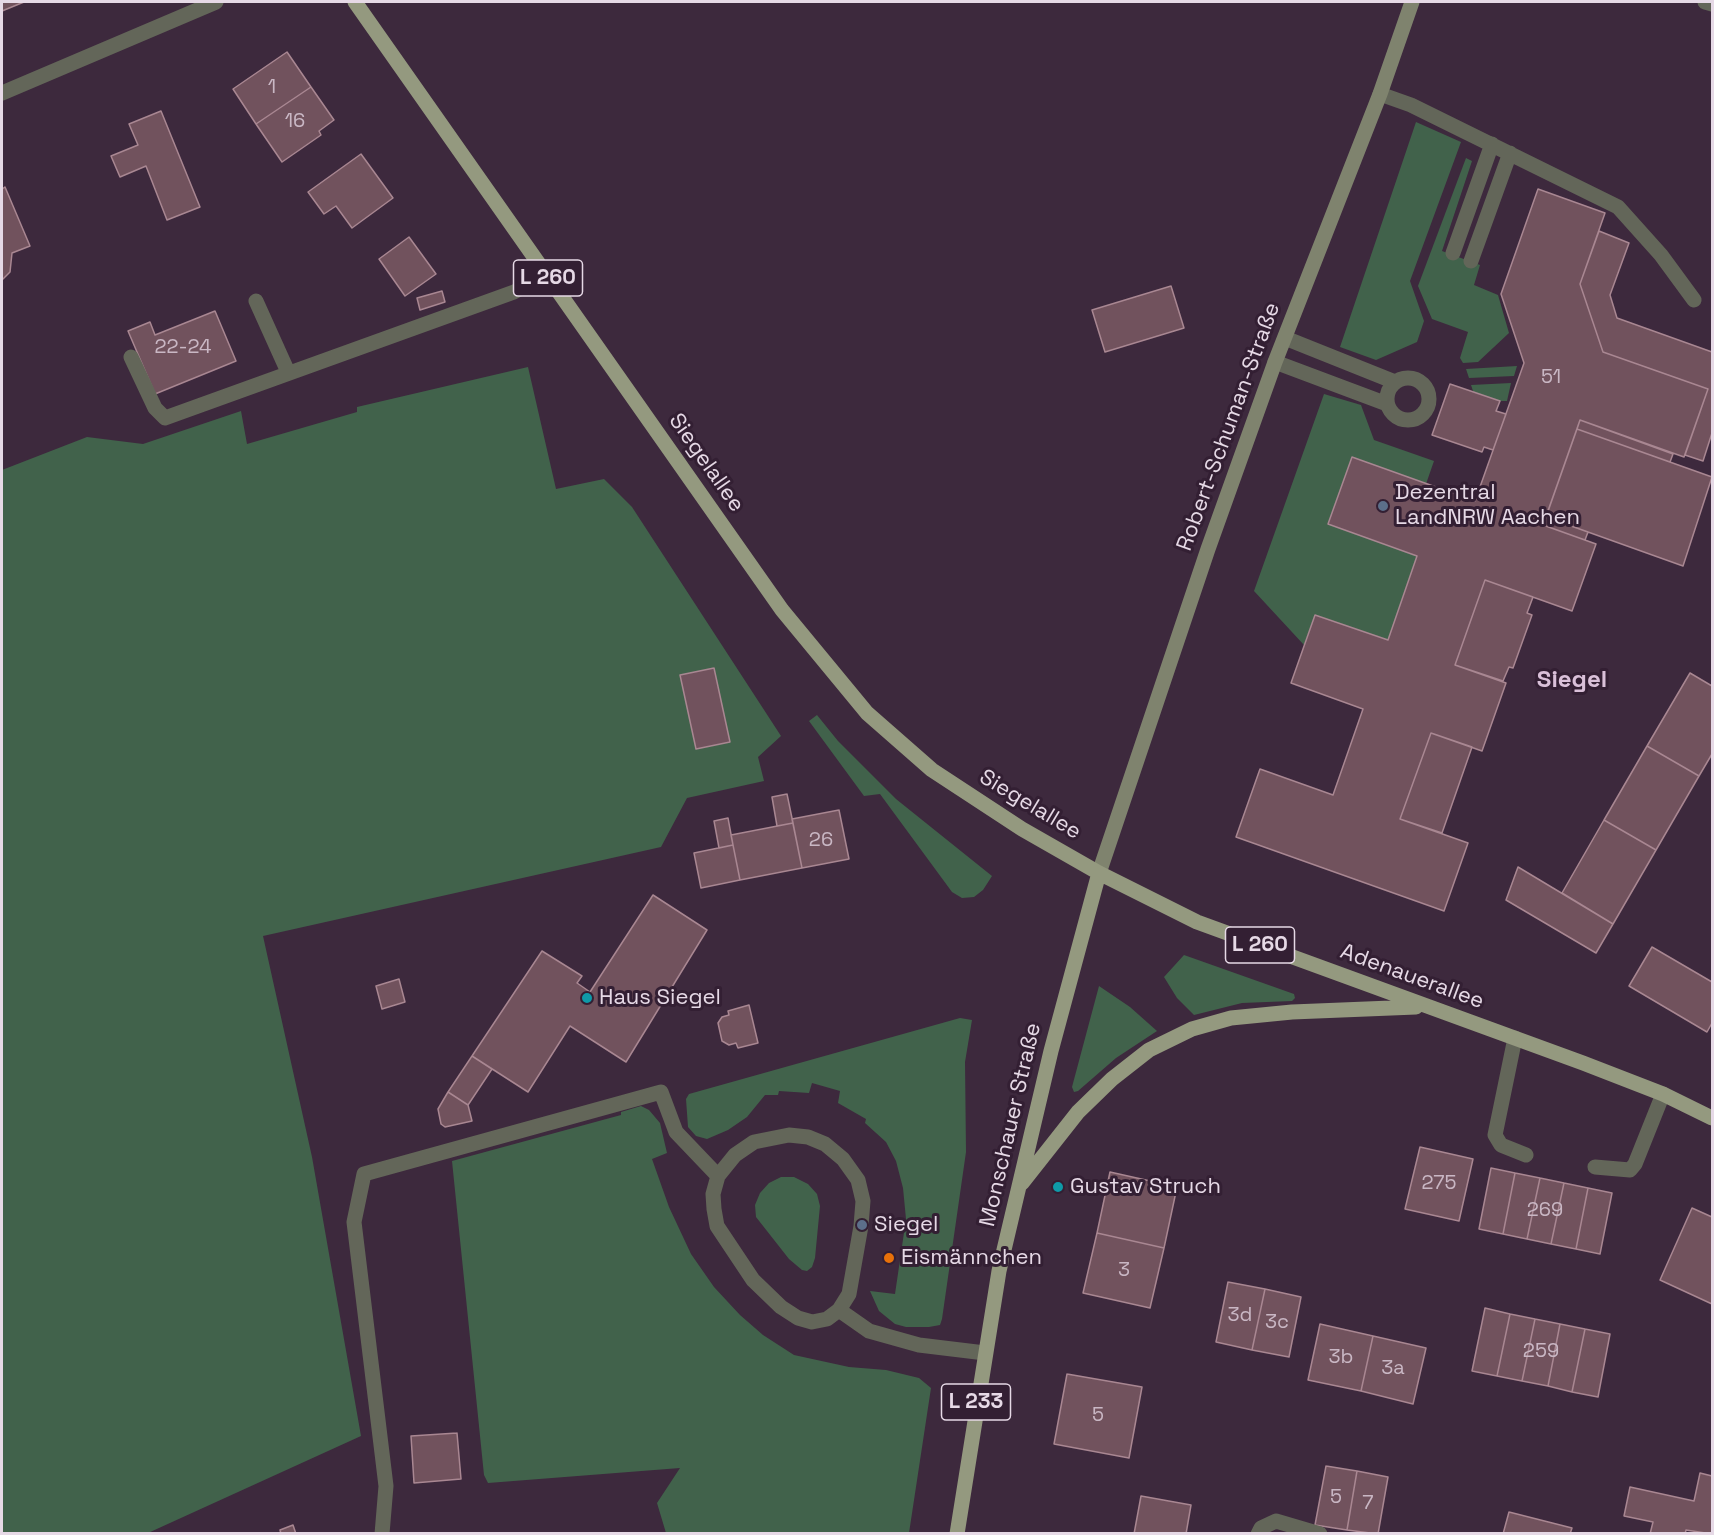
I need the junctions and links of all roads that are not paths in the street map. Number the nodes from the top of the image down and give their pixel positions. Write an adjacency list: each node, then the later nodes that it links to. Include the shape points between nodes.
1 (216, 2): 6 (street)
2 (355, 2): 12 (main road, Siegelallee / L 260)
3 (1412, 2): 7 (main road, Robert-Schuman-Straße / L 233)
4 (1705, 2): 5 (street)
5 (1713, 4)
6 (2, 93)
7 (1380, 94): 8 (street); 15 (main road, Robert-Schuman-Straße / L 233)
8 (1492, 144): 9 (street); 10 (street)
9 (1510, 153): 11 (street); 13 (street, via 1618,207)
10 (1453, 253)
11 (1470, 261)
12 (546, 275): 18 (street, via 514,292); 21 (main road, Siegelallee / L 260, via 782,610 867,713 932,770)
13 (1694, 300)
14 (256, 301): 18 (street)
15 (1285, 338): 17 (main road, Robert-Schuman-Straße / L 233); 19 (street)
16 (131, 357): 18 (street, via 155,408 165,418)
17 (1275, 362): 20 (street); 21 (main road, Robert-Schuman-Straße / L 233)
18 (288, 372)
19 (1395, 382): 20 (street, via 1388,392); 20 (street, via 1405,378 1419,381 1428,391 1429,406 1420,417 1407,421 1395,416)
20 (1387, 404)
21 (1099, 873): 22 (main road, Adenauerallee / L 260, via 1197,922); 29 (main road, Monschauer Straße / L 233)
22 (1425, 1006): 23 (main road, Adenauerallee / L 260); 29 (main road, via 1231,1018 1192,1029 1149,1050 1112,1078 1078,1112)
23 (1515, 1038): 24 (main road, Adenauerallee / L 260); 26 (street, via 1495,1136 1501,1145)
24 (1663, 1094): 25 (main road, Adenauerallee / L 260); 27 (street, via 1630,1170)
25 (1713, 1118)
26 (1526, 1155)
27 (1595, 1167)
28 (718, 1176): 30 (street, via 713,1194 717,1226 753,1280 798,1318 812,1322 827,1319); 30 (street, via 735,1155 754,1142 773,1137 808,1137 825,1144 843,1159 858,1180 863,1201 849,1294); 32 (street, via 676,1132 661,1092 364,1174 354,1222 386,1486)
29 (1018, 1188): 31 (main road, Monschauer Straße / L 233)
30 (839, 1310): 31 (street, via 869,1331 919,1345)
31 (985, 1353): 33 (main road, Monschauer Straße / L 233)
32 (382, 1533)
33 (957, 1533)
34 (1258, 1533): 35 (street, via 1276,1521)
35 (1320, 1533)

